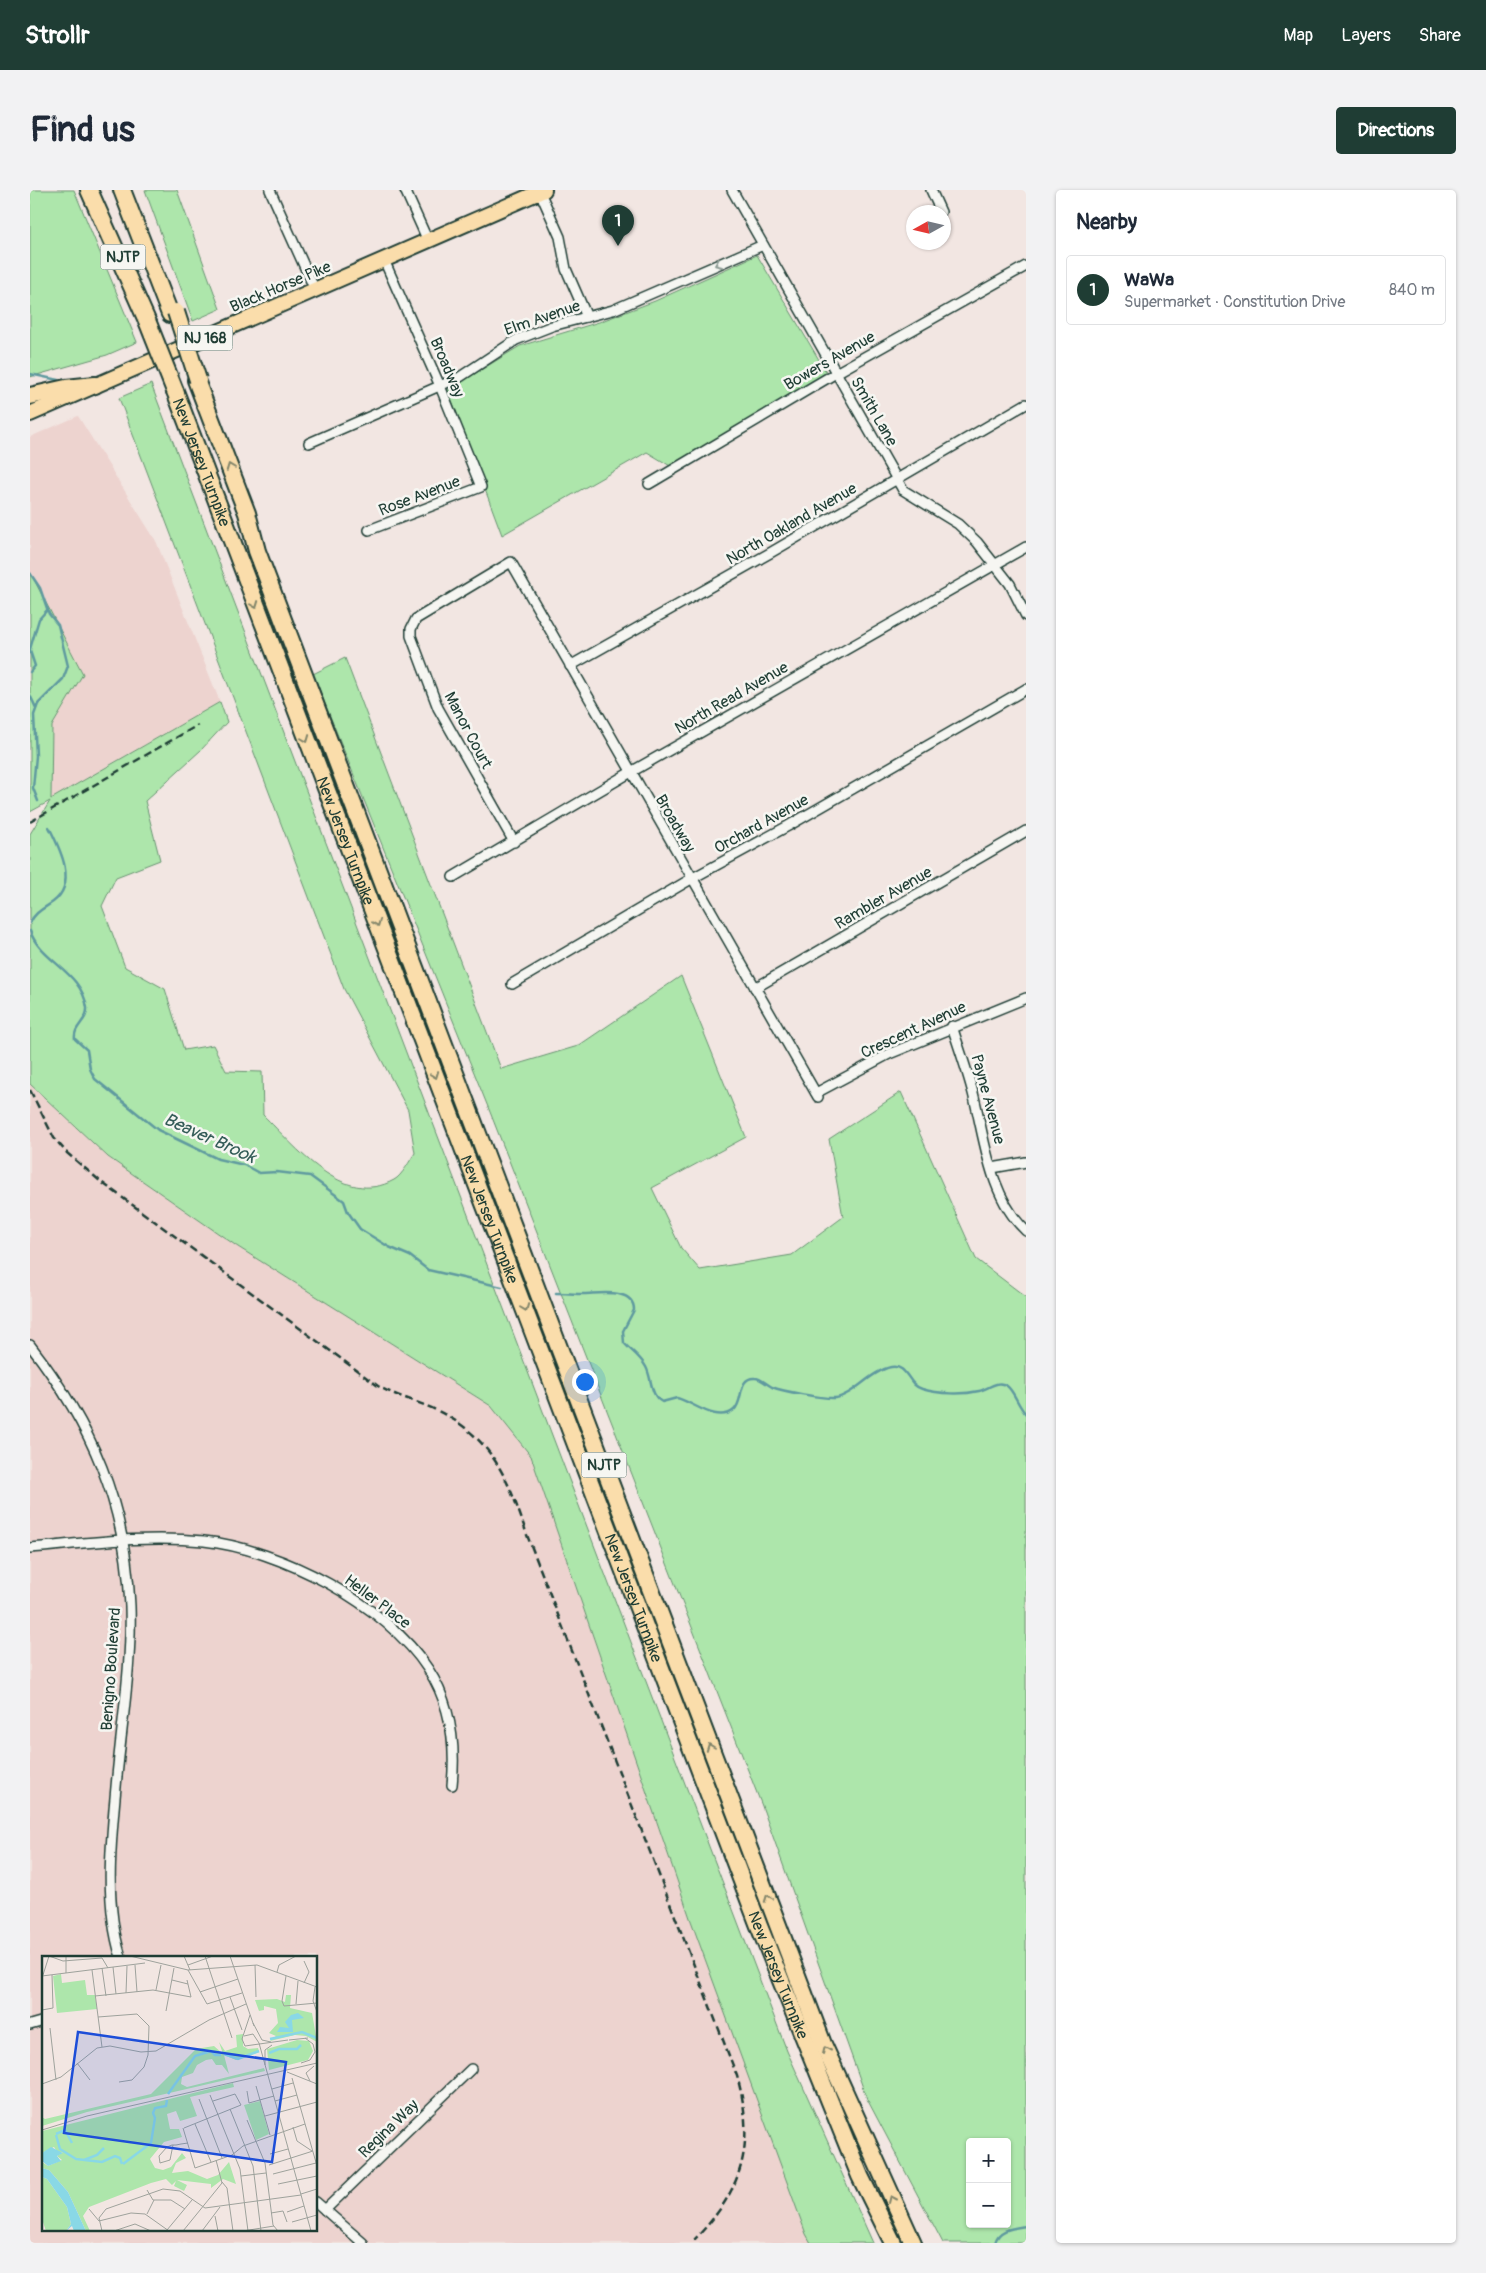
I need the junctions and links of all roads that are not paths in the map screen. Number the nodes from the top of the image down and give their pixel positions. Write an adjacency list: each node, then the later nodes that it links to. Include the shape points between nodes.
1 (89, 190): 18 (highway)
2 (98, 190): 18 (highway, New Jersey Turnpike / NJTP)
3 (122, 190): 16 (highway, New Jersey Turnpike / NJTP)
4 (132, 190): 16 (highway)
5 (270, 190): 15 (street)
6 (405, 190): 11 (street)
7 (732, 190): 12 (street, Smith Lane)
8 (931, 190): 10 (street)
9 (541, 191): 11 (main road, Black Horse Pike / NJ 168); 17 (street, via 560,237 566,269)
10 (938, 205)
11 (428, 241): 13 (main road, Black Horse Pike / NJ 168)
12 (763, 245): 17 (street, Elm Avenue, one-way to 17, via 613,310); 19 (street, Smith Lane)
13 (384, 260): 15 (main road, Black Horse Pike / NJ 168); 21 (street, Broadway)
14 (1026, 266): 19 (street, Bowers Avenue)
15 (315, 290): 20 (main road, Black Horse Pike / NJ 168)
16 (173, 313): 59 (highway, New Jersey Turnpike / NJTP, one-way to 16, bridge, via 824,2044 295,651)
17 (587, 317): 21 (street, Elm Avenue, via 516,340)
18 (148, 323): 58 (highway, New Jersey Turnpike / NJTP, one-way to 58, bridge, via 759,1926 860,2176)
19 (836, 373): 26 (street, Smith Lane); 27 (street, Bowers Avenue)
20 (95, 386): 22 (highway); 24 (main road, Black Horse Pike / NJ 168)
21 (440, 386): 25 (street, Elm Avenue); 28 (street, Broadway)
22 (30, 396)
23 (1026, 404): 26 (street, North Oakland Avenue)
24 (30, 414)
25 (309, 443)
26 (897, 478): 31 (street, Smith Lane, via 903,490 958,524); 34 (street, North Oakland Avenue)
27 (649, 484)
28 (480, 487): 29 (street, Rose Avenue)
29 (369, 530)
30 (1026, 547): 31 (street, North Read Avenue)
31 (996, 563): 32 (street, Smith Lane); 36 (street, North Read Avenue)
32 (1026, 616)
33 (412, 627): 34 (street, Broadway, via 416,619 511,562); 38 (street, Manor Court, via 413,643 438,708)
34 (570, 666): 36 (street, Broadway)
35 (1026, 689): 40 (street, Orchard Avenue)
36 (631, 772): 38 (street, North Read Avenue); 40 (street, Broadway)
37 (1026, 831): 42 (street, Rambler Avenue)
38 (514, 842): 39 (street, North Read Avenue)
39 (453, 877)
40 (691, 879): 41 (street, Orchard Avenue); 42 (street, Broadway)
41 (512, 984)
42 (755, 988): 45 (street, Broadway)
43 (1026, 998): 44 (street, Crescent Avenue)
44 (952, 1026): 45 (street, Crescent Avenue, via 889,1054); 47 (street, Payne Avenue)
45 (817, 1095)
46 (1026, 1162): 47 (street)
47 (992, 1168): 48 (street, Payne Avenue, via 1005,1205)
48 (1026, 1231)
49 (30, 1345): 50 (street, Benigno Boulevard, via 77,1414 102,1462)
50 (123, 1540): 51 (street, Heller Place); 52 (street, Heller Place, via 157,1538 234,1546 279,1561 351,1596 399,1635 429,1670 451,1725 455,1756); 53 (street, Benigno Boulevard, via 130,1606 129,1649 110,1875)
51 (30, 1548)
52 (452, 1785)
53 (121, 1956)
54 (471, 2069): 56 (street, Regina Way)
55 (318, 2204): 56 (street)
56 (325, 2210): 57 (street)
57 (363, 2243)
58 (893, 2243)
59 (912, 2243)

